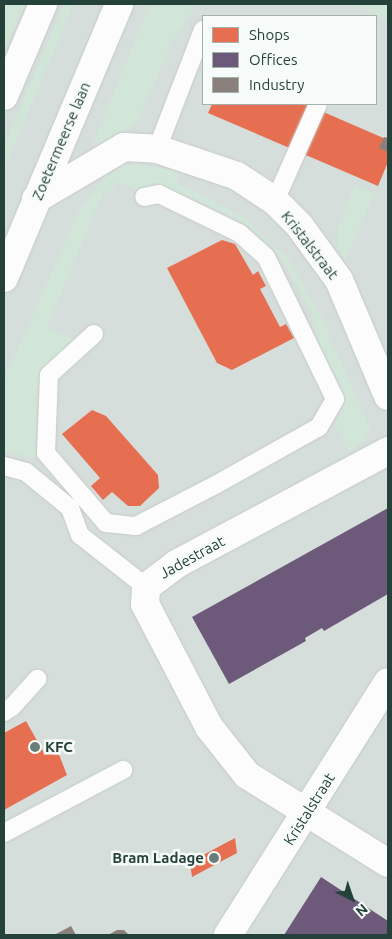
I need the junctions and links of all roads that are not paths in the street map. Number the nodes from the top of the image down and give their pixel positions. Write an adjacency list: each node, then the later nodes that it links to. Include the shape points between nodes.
1 (43, 4): 4 (street)
2 (119, 4): 8 (street, Zoetermeerse laan)
3 (202, 33): 6 (lane)
4 (4, 96)
5 (318, 105): 9 (lane)
6 (157, 150): 8 (street, Kristalstraat, via 124,147); 9 (street, Kristalstraat, via 237,176)
7 (144, 197): 11 (lane, via 159,194 239,232 266,257 334,399 319,427 217,484 136,526 106,522 46,453 49,375)
8 (36, 199): 10 (street, Zoetermeerse laan)
9 (275, 201): 12 (street, Kristalstraat, via 298,225 339,280)
10 (4, 278)
11 (94, 334)
12 (388, 396)
13 (388, 451): 15 (street, Jadestraat, via 178,564)
14 (4, 466): 15 (lane, via 26,472 70,508 80,535)
15 (146, 588): 20 (street, Jadestraat, via 145,604 209,727 225,750 247,775)
16 (37, 679): 18 (lane)
17 (388, 682): 20 (street, Kristalstraat)
18 (4, 712)
19 (122, 770): 21 (lane)
20 (308, 810): 22 (street, Jadestraat); 23 (street, Kristalstraat)
21 (4, 833)
22 (388, 863)
23 (228, 935)

